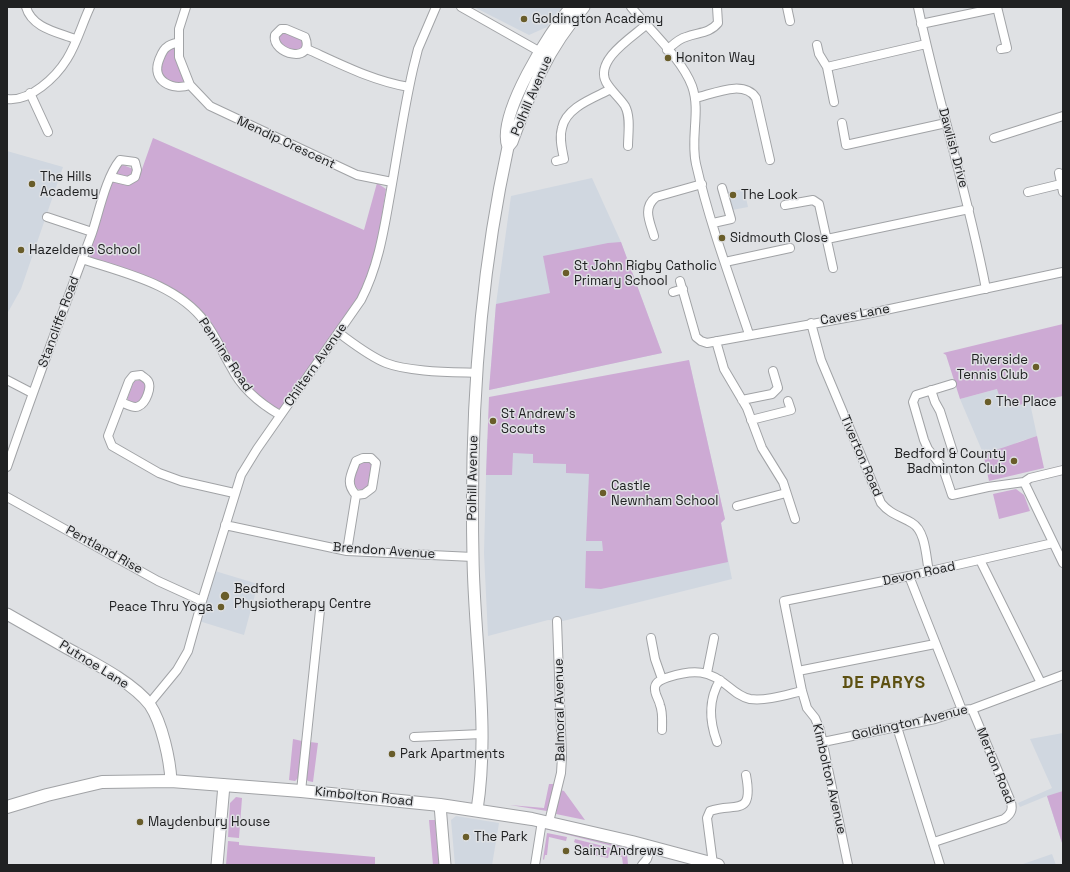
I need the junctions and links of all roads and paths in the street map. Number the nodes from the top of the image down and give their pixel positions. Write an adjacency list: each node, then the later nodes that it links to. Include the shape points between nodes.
1 (26, 7): 16 (street, via 28,14 44,28)
2 (90, 7): 16 (street)
3 (186, 7): 17 (street, Mendip Crescent, via 179,29)
4 (436, 7): 26 (street, Chiltern Avenue, via 418,49)
5 (461, 7): 23 (street)
6 (571, 7): 23 (street, Polhill Avenue)
7 (584, 7): 23 (street, Polhill Avenue, via 556,43)
8 (631, 7): 15 (street)
9 (717, 7): 22 (street, via 718,23 714,28 677,40)
10 (787, 7): 13 (street)
11 (918, 7): 14 (street, Dawlish Drive)
12 (997, 7): 14 (street); 21 (street, via 1007,48)
13 (790, 21)
14 (921, 24): 18 (street, Dawlish Drive)
15 (646, 25): 22 (street); 27 (street, via 609,57 604,75)
16 (75, 39): 28 (street, via 67,58 56,73)
17 (179, 42): 25 (street, Mendip Crescent, via 179,57); 25 (street, via 166,47 156,68 158,75 177,88)
18 (926, 44): 24 (street); 34 (street, Dawlish Drive)
19 (817, 45): 24 (street)
20 (307, 49): 26 (street, via 391,84)
21 (1001, 49)
22 (667, 50): 29 (street, via 680,65 691,84)
23 (544, 54): 67 (street, Polhill Avenue, via 508,147 494,219)
24 (826, 67): 31 (street)
25 (190, 85): 42 (street, Mendip Crescent, via 210,106 222,113 357,175)
26 (409, 87): 42 (street, Chiltern Avenue)
27 (611, 89): 37 (street, via 626,107); 39 (street, via 574,109 566,118 561,139 564,159)
28 (30, 93): 30 (street); 35 (street)
29 (695, 98): 38 (street, via 737,88 746,88 752,92 756,98); 43 (street, via 694,154)
30 (7, 99)
31 (834, 102)
32 (1063, 116): 36 (street)
33 (842, 123): 34 (street, via 846,145)
34 (946, 123): 49 (street, Dawlish Drive)
35 (48, 132)
36 (994, 138)
37 (628, 146)
38 (770, 160)
39 (556, 161)
40 (1059, 173): 44 (street)
41 (111, 177): 52 (street, Stancliffe Road)
42 (392, 182): 63 (street, Chiltern Avenue, via 375,269 361,300)
43 (702, 184): 51 (street); 53 (street, via 656,197 651,201 647,210)
44 (1061, 184): 46 (street); 47 (street)
45 (722, 188): 51 (street, via 731,219)
46 (1028, 192)
47 (1063, 192)
48 (785, 205): 54 (street, via 813,200 819,204)
49 (969, 209): 54 (street); 60 (street, Dawlish Drive)
50 (47, 217): 52 (street)
51 (713, 223): 57 (street)
52 (92, 232): 56 (street, Stancliffe Road)
53 (654, 236)
54 (827, 239): 58 (street)
55 (790, 248): 57 (street)
56 (82, 259): 71 (street, Stancliffe Road); 75 (street, Pennine Road, via 175,294 205,321 231,369 245,388 260,403)
57 (725, 262): 64 (street)
58 (833, 268)
59 (1063, 272): 60 (street, Caves Lane)
60 (986, 289): 62 (street, Caves Lane)
61 (673, 292): 65 (street, Caves Lane, via 682,285 696,337 701,342)
62 (811, 323): 64 (street, Caves Lane); 93 (street, Tiverton Road, via 820,360 881,503 888,512 918,528)
63 (339, 333): 67 (street, via 386,363 400,367); 75 (street, Chiltern Avenue)
64 (749, 334): 65 (street, Caves Lane)
65 (716, 342): 72 (street, via 724,369)
66 (773, 371): 72 (street, via 778,388 772,394)
67 (478, 373): 90 (street, Polhill Avenue, via 472,482)
68 (7, 380): 71 (street)
69 (952, 384): 70 (street)
70 (931, 390): 77 (street); 80 (street, via 916,395 913,402 924,440 944,468 952,495)
71 (32, 393): 78 (street, Stancliffe Road)
72 (742, 400): 76 (street)
73 (788, 401): 76 (street, via 791,410)
74 (121, 402): 81 (street, via 108,436 112,446 159,473 181,481)
75 (280, 416): 81 (street, Chiltern Avenue, via 248,464)
76 (751, 420): 82 (street, via 762,448 777,470)
77 (953, 452)
78 (7, 467)
79 (1063, 470): 80 (street, via 1030,478)
80 (1024, 482): 88 (street)
81 (234, 493): 87 (street, Chiltern Avenue)
82 (786, 493): 85 (street); 86 (street)
83 (356, 495): 83 (street, via 348,480 356,461 372,458 376,463 372,488 364,494); 89 (street)
84 (7, 496): 95 (street, Pentland Rise, via 158,581)
85 (737, 506)
86 (795, 519)
87 (225, 525): 89 (street, Brendon Avenue); 95 (street, Chiltern Avenue)
88 (1053, 543): 91 (street, Devon Road); 92 (street)
89 (347, 551): 90 (street, Brendon Avenue)
90 (473, 557): 115 (street, Polhill Avenue)
91 (980, 560): 93 (street, Devon Road); 108 (street)
92 (1063, 563)
93 (929, 572): 94 (street, Devon Road)
94 (909, 576): 96 (street, Devon Road); 102 (street)
95 (202, 600): 110 (street, Chiltern Avenue, via 188,651 177,670)
96 (784, 601): 103 (street, Kimbolton Avenue)
97 (320, 610): 122 (street)
98 (7, 614): 110 (street, Putnoe Lane, via 126,683)
99 (556, 621): 126 (street, Balmoral Avenue, via 562,757)
100 (650, 638): 106 (street)
101 (714, 638): 104 (street)
102 (935, 644): 103 (street); 112 (street)
103 (798, 671): 109 (street, Kimbolton Avenue)
104 (707, 673): 106 (street, via 691,672); 107 (street)
105 (1063, 674): 108 (street, Goldington Avenue)
106 (662, 679): 114 (street, via 655,687 661,706)
107 (720, 680): 109 (street, via 748,699 770,698); 117 (street, via 711,703 711,721)
108 (1041, 683): 111 (street, Goldington Avenue)
109 (802, 691): 118 (street, Kimbolton Avenue, via 807,708 816,718)
110 (149, 704): 120 (street, Putnoe Lane, via 160,728)
111 (972, 709): 112 (street, Goldington Avenue); 127 (street, Merton Road, via 1011,802 1011,813 1004,819)
112 (962, 710): 113 (street, Goldington Avenue)
113 (897, 727): 118 (street, Goldington Avenue); 127 (street)
114 (662, 730)
115 (482, 734): 116 (street); 125 (street, Polhill Avenue, via 483,765)
116 (414, 737)
117 (717, 742)
118 (823, 742): 134 (street, Kimbolton Avenue)
119 (746, 775): 129 (street, via 748,788 743,804 736,808 716,809 710,812 707,818)
120 (171, 781): 121 (main road, Kimbolton Road); 124 (main road, Kimbolton Road, via 102,782)
121 (224, 785): 122 (main road, Kimbolton Road); 130 (street)
122 (300, 791): 123 (main road, Kimbolton Road)
123 (440, 805): 125 (main road, Kimbolton Road); 131 (street)
124 (7, 807)
125 (478, 810): 126 (main road, Kimbolton Road)
126 (546, 822): 128 (main road, Kimbolton Road); 132 (street, Balmoral Avenue)
127 (934, 842): 135 (street)
128 (651, 847): 129 (main road, Kimbolton Road); 133 (street)
129 (715, 864)
130 (217, 865)
131 (445, 865)
132 (535, 865)
133 (642, 865)
134 (848, 865)
135 (940, 865)

